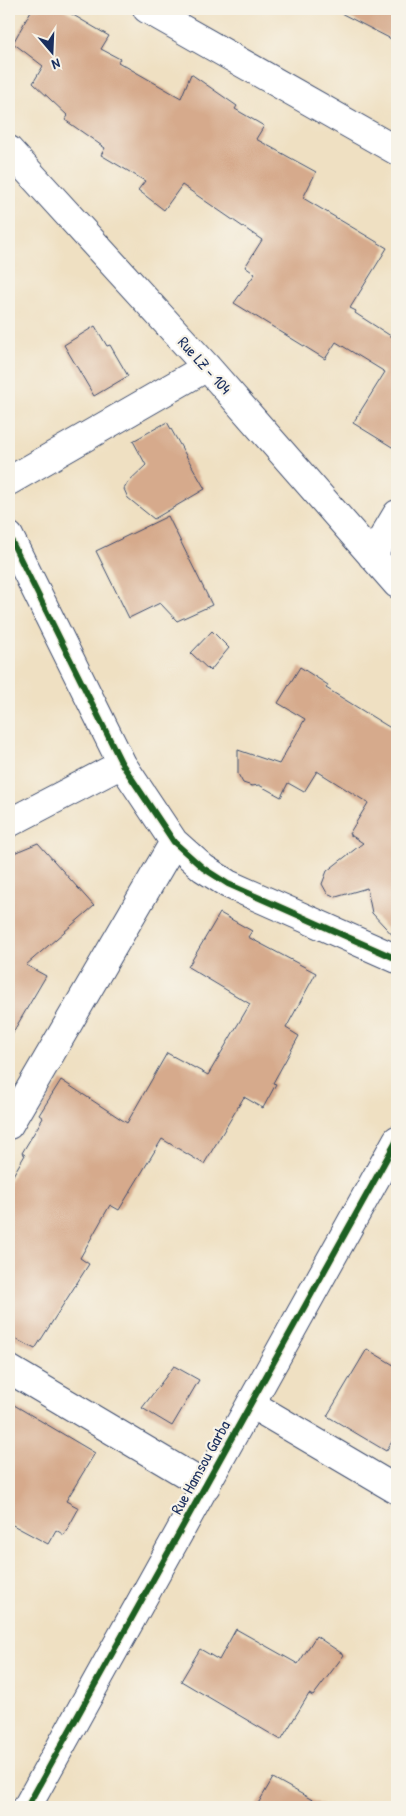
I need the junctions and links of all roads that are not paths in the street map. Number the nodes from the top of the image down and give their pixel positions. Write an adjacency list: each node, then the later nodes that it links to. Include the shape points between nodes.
1 (147, 9): 3 (street)
2 (9, 150): 4 (street, Rue LZ - 104)
3 (397, 151)
4 (207, 366): 5 (street); 8 (street, Rue LZ - 104)
5 (9, 481)
6 (397, 514): 8 (street)
7 (9, 536): 10 (street)
8 (372, 556): 9 (street, Rue LZ - 104)
9 (397, 584)
10 (122, 764): 11 (street); 12 (street)
11 (9, 823)
12 (174, 842): 13 (street, via 203,868 228,884); 14 (street)
13 (397, 959)
14 (9, 1125)
15 (397, 1140): 17 (street, Rue Hamsou Garba)
16 (9, 1370): 18 (street)
17 (251, 1404): 18 (street, Rue Hamsou Garba); 19 (street)
18 (206, 1486): 20 (street, Rue Hamsou Garba)
19 (397, 1490)
20 (28, 1807)

